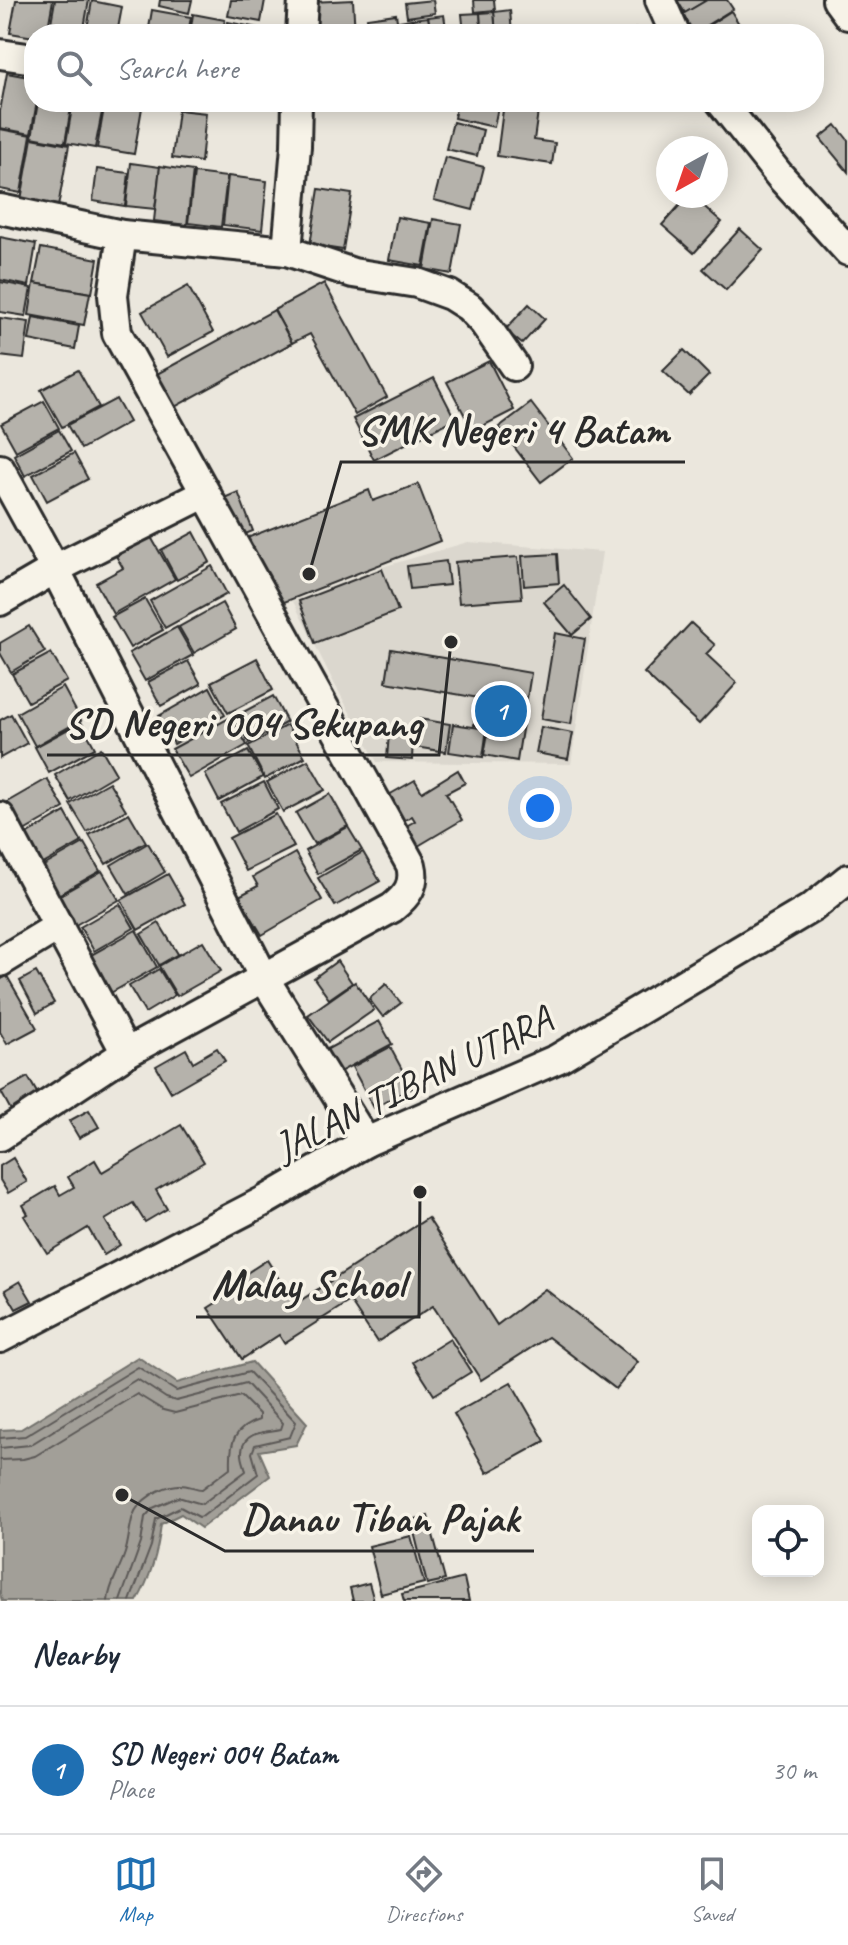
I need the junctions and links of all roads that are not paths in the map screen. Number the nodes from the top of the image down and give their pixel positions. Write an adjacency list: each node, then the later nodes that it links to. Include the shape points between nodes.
1 (303, 0): 5 (street)
2 (660, 0): 6 (street)
3 (837, 0): 4 (street)
4 (848, 15)
5 (302, 24)
6 (671, 24)
7 (0, 54): 8 (street)
8 (24, 58)
9 (297, 112): 13 (street)
10 (729, 112): 14 (street)
11 (0, 209): 12 (street)
12 (122, 235): 13 (street); 17 (street, via 113,295 117,333)
13 (287, 251): 15 (street, via 353,273 417,283 450,295 484,323)
14 (848, 251)
15 (514, 366)
16 (0, 469): 18 (street)
17 (204, 494): 18 (street); 24 (street, via 414,876 406,897 392,908)
18 (55, 569): 19 (street); 24 (street)
19 (0, 601)
20 (0, 817): 22 (street)
21 (848, 879): 27 (street, JALAN TIBAN UTARA, via 813,907 557,1059)
22 (59, 926): 23 (street); 25 (street)
23 (0, 962)
24 (264, 978): 25 (street); 27 (street)
25 (126, 1053): 26 (street)
26 (0, 1136)
27 (366, 1142): 28 (street, JALAN TIBAN UTARA)
28 (0, 1338)

